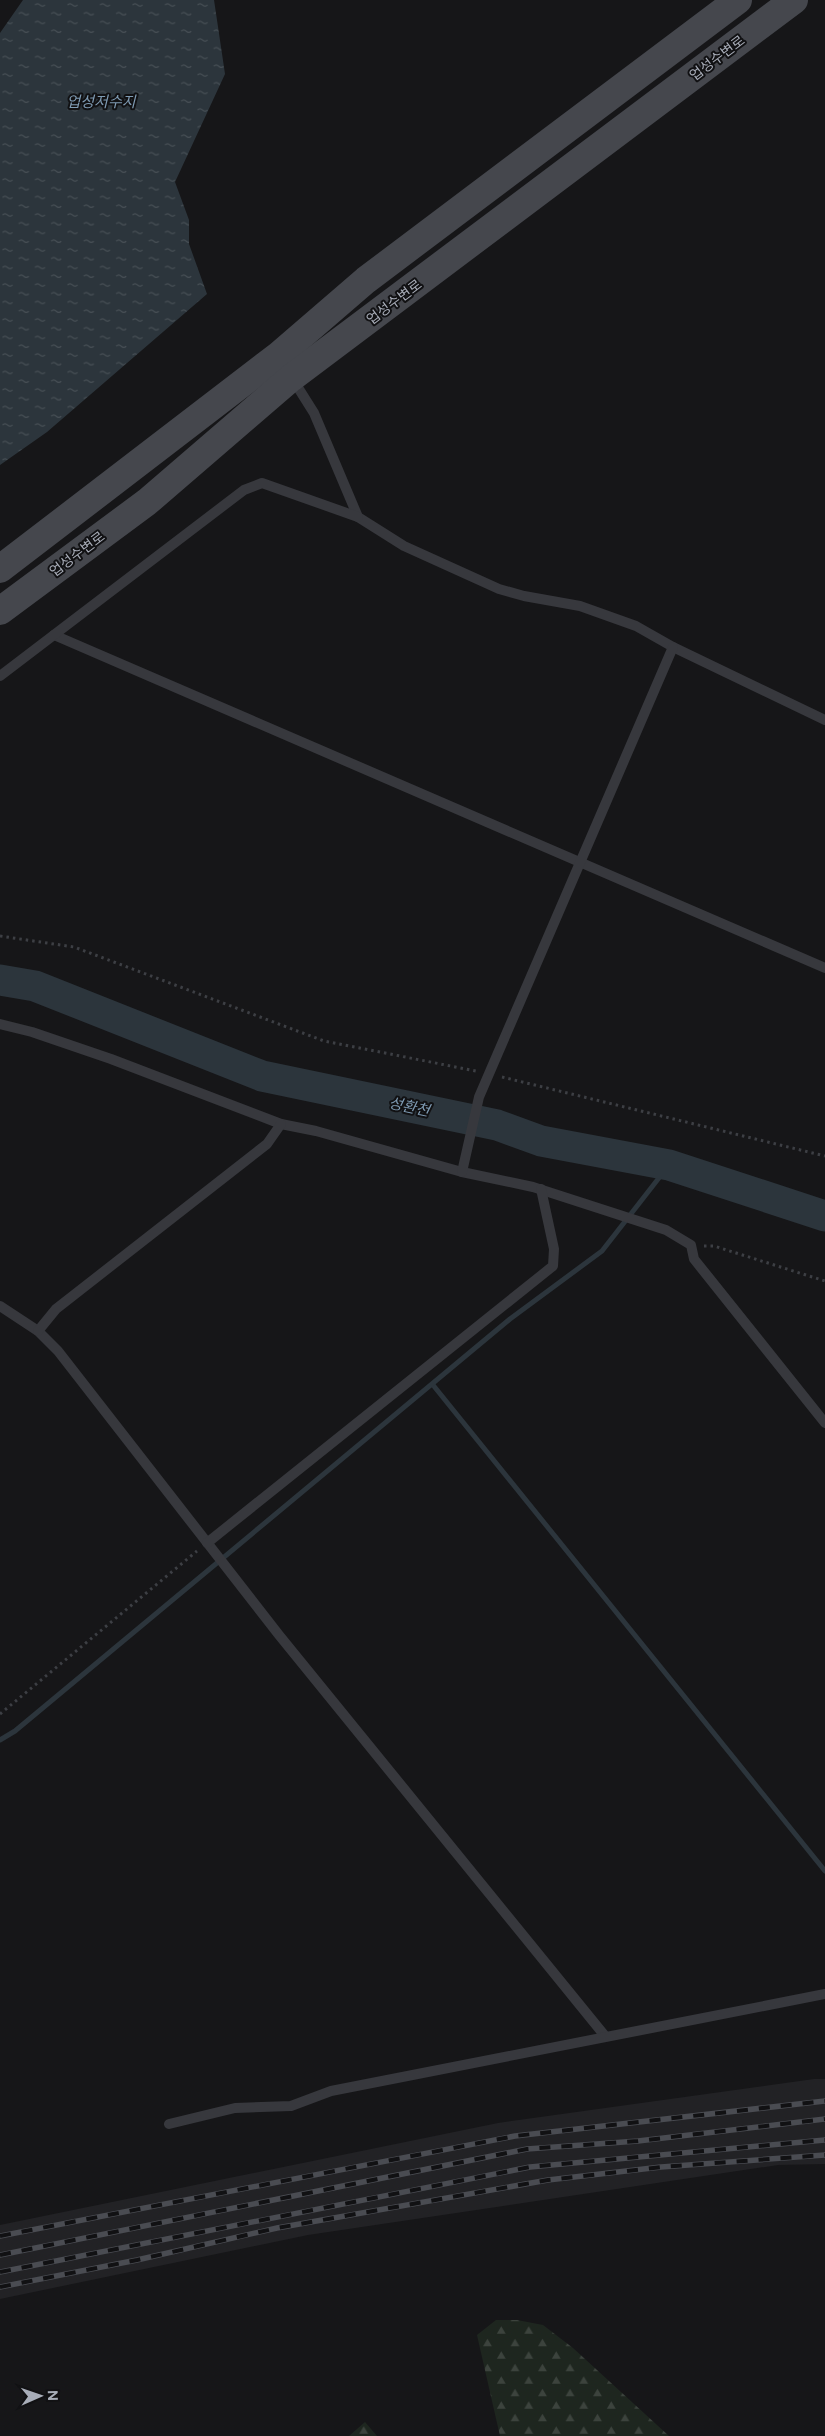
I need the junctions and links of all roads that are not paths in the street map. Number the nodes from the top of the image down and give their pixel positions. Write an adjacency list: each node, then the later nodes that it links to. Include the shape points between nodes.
1 (738, 0): 3 (main road, 업성수변로, via 366,280)
2 (794, 0): 3 (main road, 업성수변로)
3 (285, 366): 4 (lane, via 314,413); 5 (main road, 업성수변로); 6 (main road, 업성수변로, via 146,502)
4 (358, 517): 7 (lane, via 262,483 244,490); 8 (lane, via 404,546 499,589 602,612)
5 (0, 569)
6 (0, 611)
7 (54, 635): 9 (lane); 11 (lane)
8 (674, 647): 10 (lane); 11 (lane)
9 (0, 676)
10 (825, 720)
11 (578, 862): 12 (lane); 15 (lane, via 479,1097)
12 (825, 968)
13 (0, 1024): 14 (lane, via 93,1053)
14 (281, 1124): 15 (lane); 18 (lane, via 267,1144 56,1309)
15 (462, 1172): 16 (lane)
16 (542, 1189): 19 (lane, via 666,1230 691,1245 694,1259); 20 (lane, via 554,1249 553,1266)
17 (0, 1306): 18 (lane)
18 (38, 1331): 20 (lane, via 58,1351)
19 (825, 1423)
20 (207, 1543): 22 (lane)
21 (825, 1994): 22 (lane)
22 (606, 2036): 23 (lane, via 330,2091 291,2106 235,2108)
23 (169, 2124)

